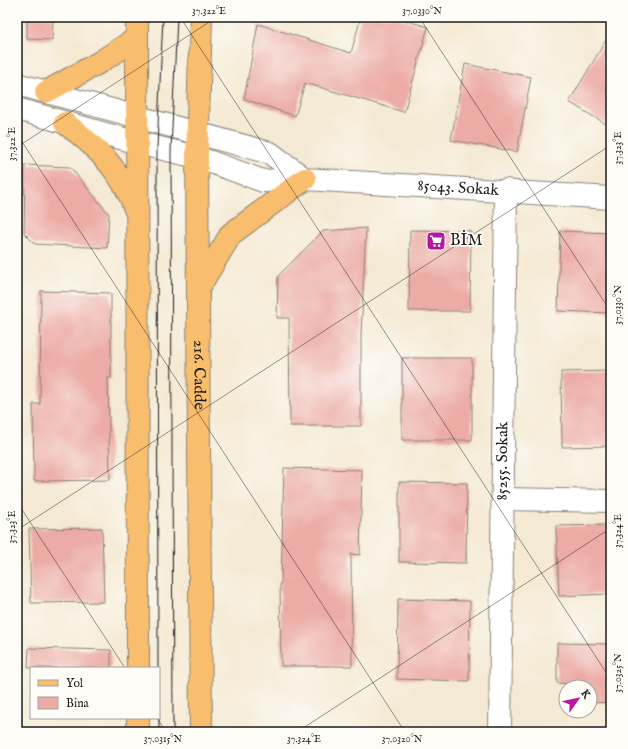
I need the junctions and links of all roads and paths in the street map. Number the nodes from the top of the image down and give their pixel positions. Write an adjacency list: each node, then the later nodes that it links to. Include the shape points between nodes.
1 (137, 17): 3 (main road)
2 (201, 17): 9 (main road, 216. Cadde)
3 (137, 38): 5 (main road); 7 (main road)
4 (17, 84): 5 (street)
5 (46, 92): 7 (street)
6 (17, 109): 8 (street, 85043. Sokak)
7 (138, 118): 9 (street); 10 (main road)
8 (65, 123): 10 (street, 85043. Sokak); 15 (main road, via 96,149 114,170 130,193)
9 (198, 134): 11 (main road, 216. Cadde); 12 (street, via 270,153)
10 (138, 144): 11 (street, 85043. Sokak); 15 (main road)
11 (197, 157): 12 (street, 85043. Sokak, via 263,181); 16 (main road, 216. Cadde)
12 (305, 179): 13 (street, 85043. Sokak); 16 (main road, via 230,234)
13 (506, 190): 14 (street, 85043. Sokak); 17 (street, 85255. Sokak)
14 (611, 198)
15 (138, 219): 19 (main road)
16 (199, 287): 22 (main road, 216. Cadde)
17 (503, 499): 18 (street); 23 (street, 85255. Sokak)
18 (611, 501)
19 (138, 667)
20 (138, 719): 21 (main road)
21 (138, 732)
22 (201, 732)
23 (500, 732)

